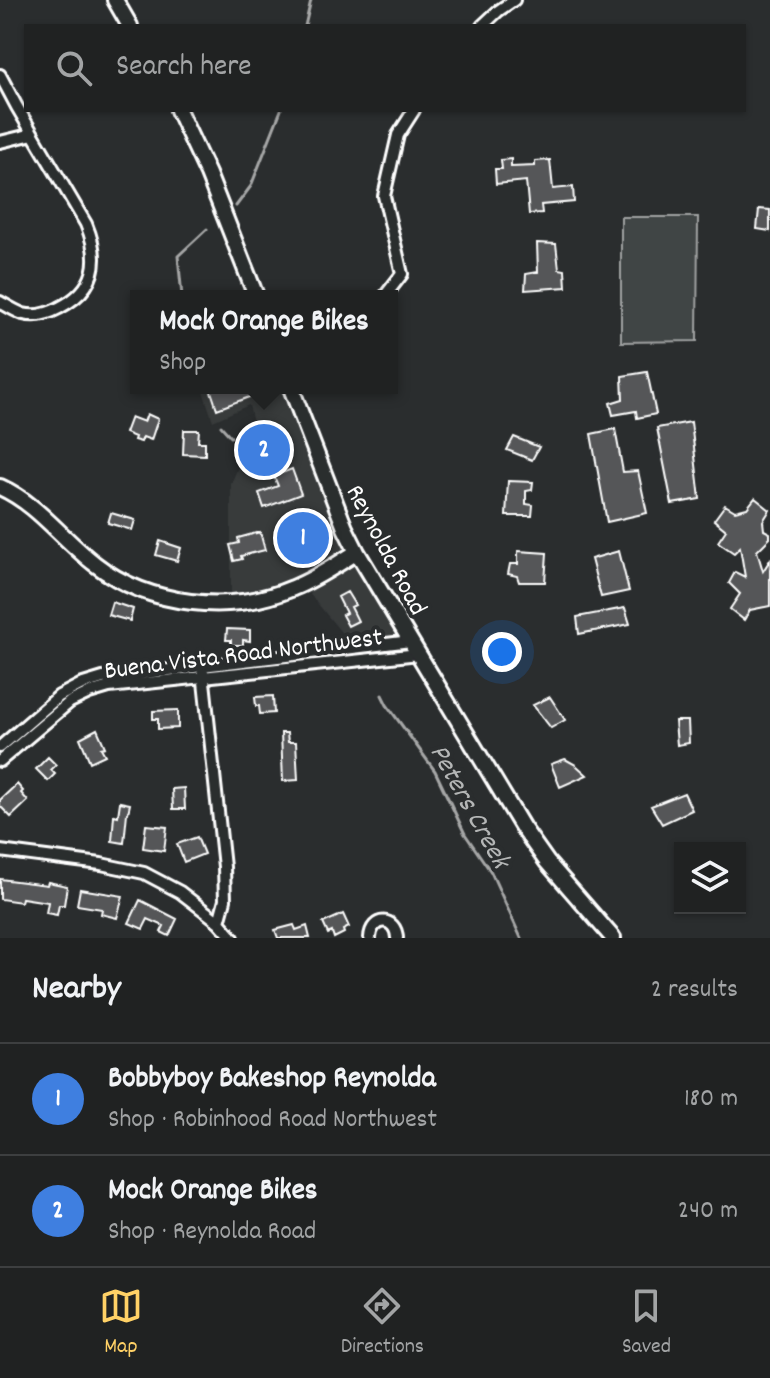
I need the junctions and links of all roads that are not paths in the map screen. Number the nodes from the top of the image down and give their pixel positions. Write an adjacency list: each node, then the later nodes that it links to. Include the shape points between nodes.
1 (115, 0): 3 (main road)
2 (514, 0): 4 (street)
3 (129, 24)
4 (484, 24)
5 (0, 75): 6 (street)
6 (5, 96): 7 (street)
7 (21, 106): 10 (street)
8 (179, 112): 12 (main road)
9 (413, 112): 13 (street, via 398,135 384,196 402,274)
10 (33, 134): 11 (street); 14 (street, via 86,224 95,250 94,270 78,297 50,313 23,314)
11 (0, 142)
12 (254, 290)
13 (390, 290)
14 (0, 302)
15 (293, 394): 17 (main road, Reynolda Road)
16 (0, 487): 17 (main road, via 24,500 97,566 133,587 171,599 214,604 276,595)
17 (357, 552): 18 (main road, Reynolda Road)
18 (415, 648): 19 (street, Buena Vista Road Northwest); 27 (main road, Reynolda Road, via 536,846)
19 (203, 671): 20 (street, Buena Vista Road Northwest, via 115,676 80,685 59,696); 21 (street, Buena Vista Road Northwest, via 89,693 70,702); 23 (street, via 224,867)
20 (0, 747)
21 (0, 761)
22 (0, 851): 23 (street, via 144,873)
23 (219, 922): 24 (street)
24 (233, 938)
25 (370, 938): 26 (street, via 374,926 384,921 395,928)
26 (397, 938)
27 (613, 938)

